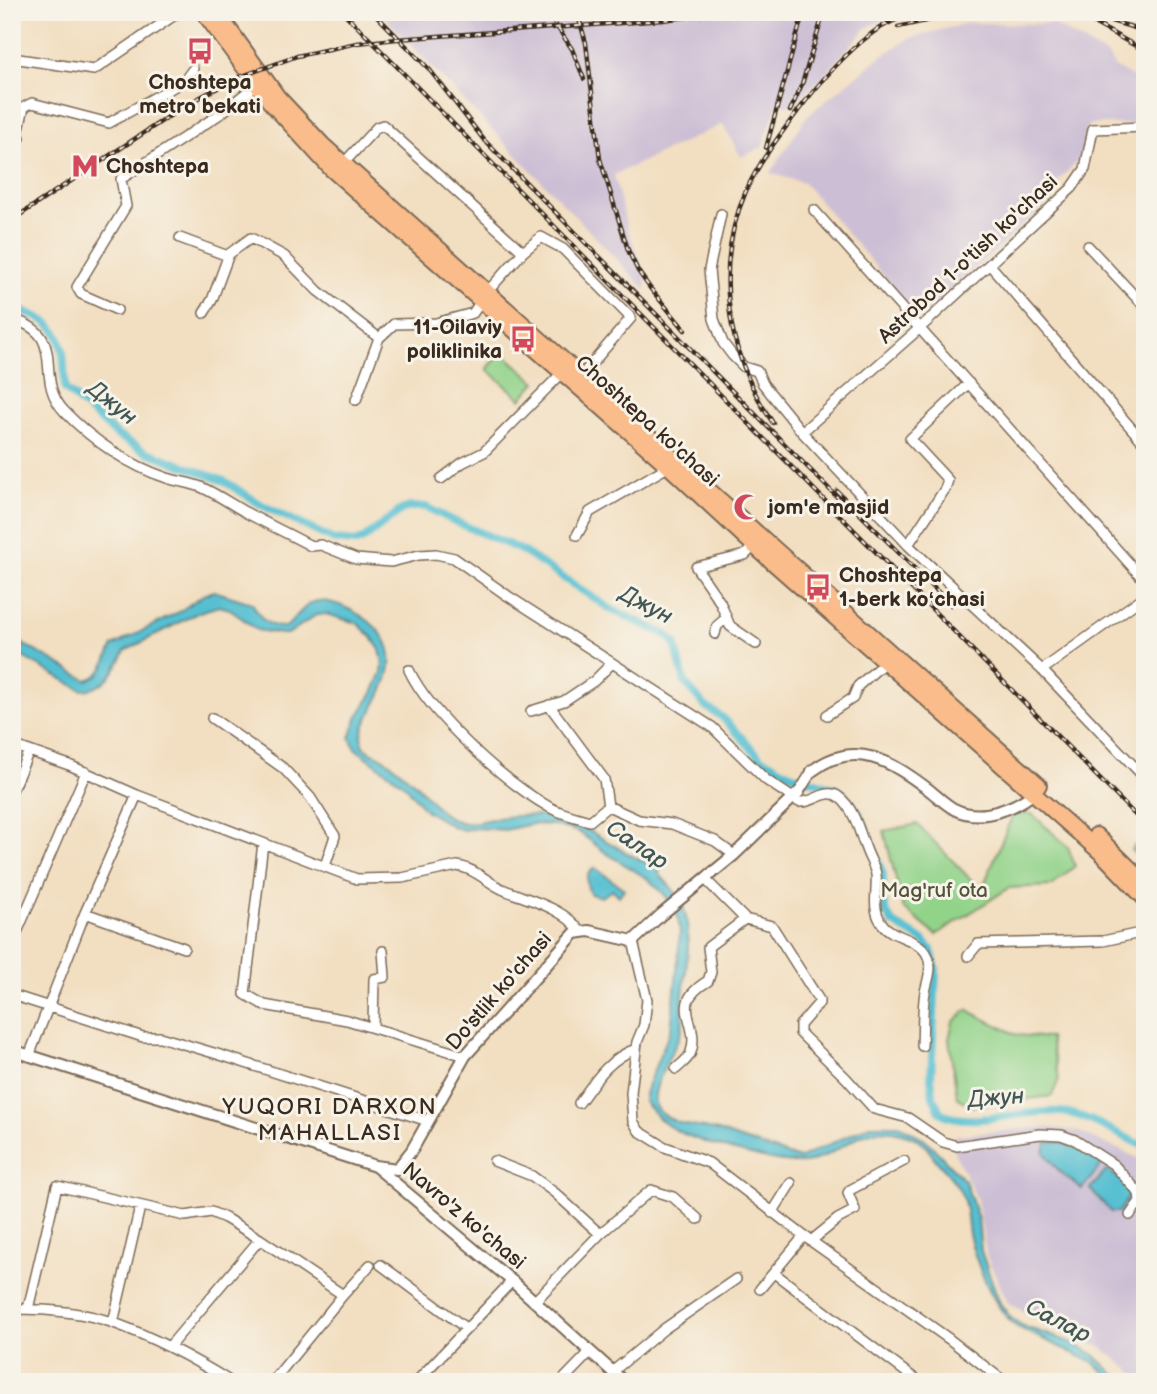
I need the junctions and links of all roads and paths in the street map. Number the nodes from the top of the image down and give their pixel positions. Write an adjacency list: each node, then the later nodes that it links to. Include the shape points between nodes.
1 (178, 12): 4 (street, via 94,70)
2 (203, 12): 6 (main road, Choshtepa ko'chasi)
3 (216, 12): 9 (main road, Choshtepa ko'chasi, via 278,97)
4 (12, 58)
5 (192, 69): 8 (street, via 184,81 109,123 27,104)
6 (256, 85): 17 (main road, Choshtepa ko'chasi, via 331,169); 19 (street, via 121,179 126,206 77,287 81,294)
7 (1145, 127): 16 (street, Astrobod 1-o'tish ko'chasi, via 1093,129 1087,162 1077,182)
8 (20, 138)
9 (343, 164): 14 (street, via 383,125); 17 (main road, Choshtepa ko'chasi)
10 (814, 210): 22 (street)
11 (721, 214): 28 (street, via 709,270 717,330 744,367 757,370)
12 (180, 238): 15 (street)
13 (1088, 246): 18 (street)
14 (523, 252): 17 (street); 25 (street, via 541,237 563,249 631,318)
15 (228, 256): 20 (street); 23 (street, via 251,238 284,256 318,290)
16 (990, 265): 22 (street, Astrobod 1-o'tish ko'chasi); 29 (street)
17 (485, 297): 23 (street, via 473,313 436,323 394,324); 24 (main road, Choshtepa ko'chasi); 25 (main road, Choshtepa ko'chasi)
18 (1145, 307)
19 (117, 310)
20 (204, 313)
21 (12, 319): 41 (street, via 41,335 49,361 49,386 58,404 116,454 168,479 202,487 312,546 321,545 356,559 390,562 428,554 454,558)
22 (920, 328): 26 (street); 28 (street, Astrobod 1-o'tish ko'chasi)
23 (379, 338): 27 (street)
24 (562, 373): 30 (main road, Choshtepa ko'chasi); 31 (street, via 484,452)
25 (582, 374): 48 (main road, Choshtepa ko'chasi)
26 (969, 383): 33 (street, via 910,439 948,480); 35 (street)
27 (356, 400)
28 (802, 432): 33 (street)
29 (1145, 444)
30 (667, 464): 32 (street, via 590,512); 34 (main road, Choshtepa ko'chasi)
31 (441, 479)
32 (577, 536)
33 (908, 545): 43 (street)
34 (754, 546): 37 (street, via 745,555 696,567 720,601); 40 (main road, Choshtepa ko'chasi)
35 (1145, 581)
36 (1145, 596): 43 (street)
37 (725, 619): 38 (street); 39 (street)
38 (715, 634)
39 (756, 643)
40 (885, 662): 46 (street, via 858,686 853,698); 48 (main road, Choshtepa ko'chasi)
41 (612, 663): 44 (street, via 564,701); 57 (street, via 712,727 766,780)
42 (409, 670): 58 (street, via 427,699 515,785 551,808 590,821)
43 (1042, 670): 53 (street)
44 (548, 705): 45 (street); 58 (street, via 604,779)
45 (531, 710)
46 (827, 715)
47 (212, 718): 61 (street, via 283,768 310,797 335,836)
48 (981, 740): 55 (main road, Choshtepa ko'chasi)
49 (12, 745): 50 (street)
50 (29, 751): 52 (street); 54 (street)
51 (812, 771): 55 (street, via 842,756 873,756 906,772 954,809 968,813 1011,807); 57 (street)
52 (86, 772): 56 (street); 70 (street)
53 (1145, 778)
54 (12, 790)
55 (1037, 790): 63 (main road, Choshtepa ko'chasi, via 1110,847); 64 (main road, Choshtepa ko'chasi)
56 (136, 795): 59 (street); 65 (street)
57 (797, 795): 60 (street); 77 (street, via 804,803 830,794 847,806 876,875 875,901 881,922 926,951 930,968)
58 (608, 806): 60 (street, via 639,820 672,824 715,841)
59 (264, 843): 61 (street); 76 (street, via 245,994 264,1005)
60 (734, 855): 62 (street)
61 (325, 866): 67 (street, via 367,880 463,867 549,908)
62 (706, 880): 66 (street); 69 (street)
63 (1145, 883)
64 (1145, 899)
65 (85, 913): 71 (street); 75 (street)
66 (746, 919): 82 (street, via 708,947 708,981 692,990 687,1004 690,1056); 93 (street, via 772,926 819,1000 800,1025 800,1032 874,1109 908,1118 957,1146 1050,1133 1075,1140 1114,1165 1139,1193 1140,1201)
67 (580, 931): 69 (street); 81 (street, Do'stlik ko'chasi)
68 (1145, 932): 73 (street, via 1103,941 978,944)
69 (633, 941): 78 (street, via 647,1000)
70 (12, 944)
71 (184, 948)
72 (383, 951): 76 (street, via 385,977 374,979)
73 (968, 956)
74 (12, 995): 75 (street)
75 (48, 1005): 80 (street); 84 (street)
76 (373, 1027): 81 (street)
77 (922, 1045)
78 (636, 1049): 83 (street, via 622,1054 601,1072); 92 (street, via 631,1108 639,1131 665,1147 709,1163)
79 (12, 1050): 80 (street, Navro'z ko'chasi)
80 (29, 1056): 87 (street, Navro'z ko'chasi)
81 (465, 1056): 84 (street, Do'stlik ko'chasi)
82 (676, 1069)
83 (579, 1102)
84 (428, 1121): 88 (street, Do'stlik ko'chasi)
85 (494, 1161): 95 (street, via 532,1176)
86 (904, 1161): 97 (street, via 850,1190 855,1210)
87 (375, 1166): 88 (street); 89 (street, Navro'z ko'chasi)
88 (397, 1169): 89 (street, Do'stlik ko'chasi)
89 (390, 1180): 102 (street, Navro'z ko'chasi)
90 (791, 1183): 92 (street)
91 (140, 1207): 96 (street, via 185,1216 211,1212); 107 (street, via 57,1186); 108 (street)
92 (772, 1213): 97 (street)
93 (1130, 1214)
94 (698, 1219): 95 (street, via 673,1197 651,1190)
95 (600, 1234): 105 (street)
96 (260, 1239): 104 (street); 110 (street)
97 (807, 1239): 100 (street); 119 (street)
98 (370, 1265): 104 (street)
99 (381, 1265): 109 (street)
100 (774, 1273): 103 (street); 118 (street)
101 (736, 1279): 112 (street)
102 (512, 1281): 105 (street, Navro'z ko'chasi); 109 (street)
103 (760, 1289)
104 (343, 1295): 114 (street)
105 (534, 1302): 111 (street, Navro'z ko'chasi)
106 (12, 1309): 107 (street)
107 (28, 1309): 108 (street)
108 (113, 1323): 110 (street)
109 (467, 1329): 115 (street)
110 (169, 1347): 113 (street)
111 (590, 1352): 112 (street, Navro'z ko'chasi); 116 (street)
112 (612, 1372): 117 (street, Navro'z ko'chasi)
113 (231, 1382)
114 (272, 1382)
115 (416, 1382)
116 (561, 1382)
117 (624, 1382)
118 (919, 1382)
119 (1005, 1382)

